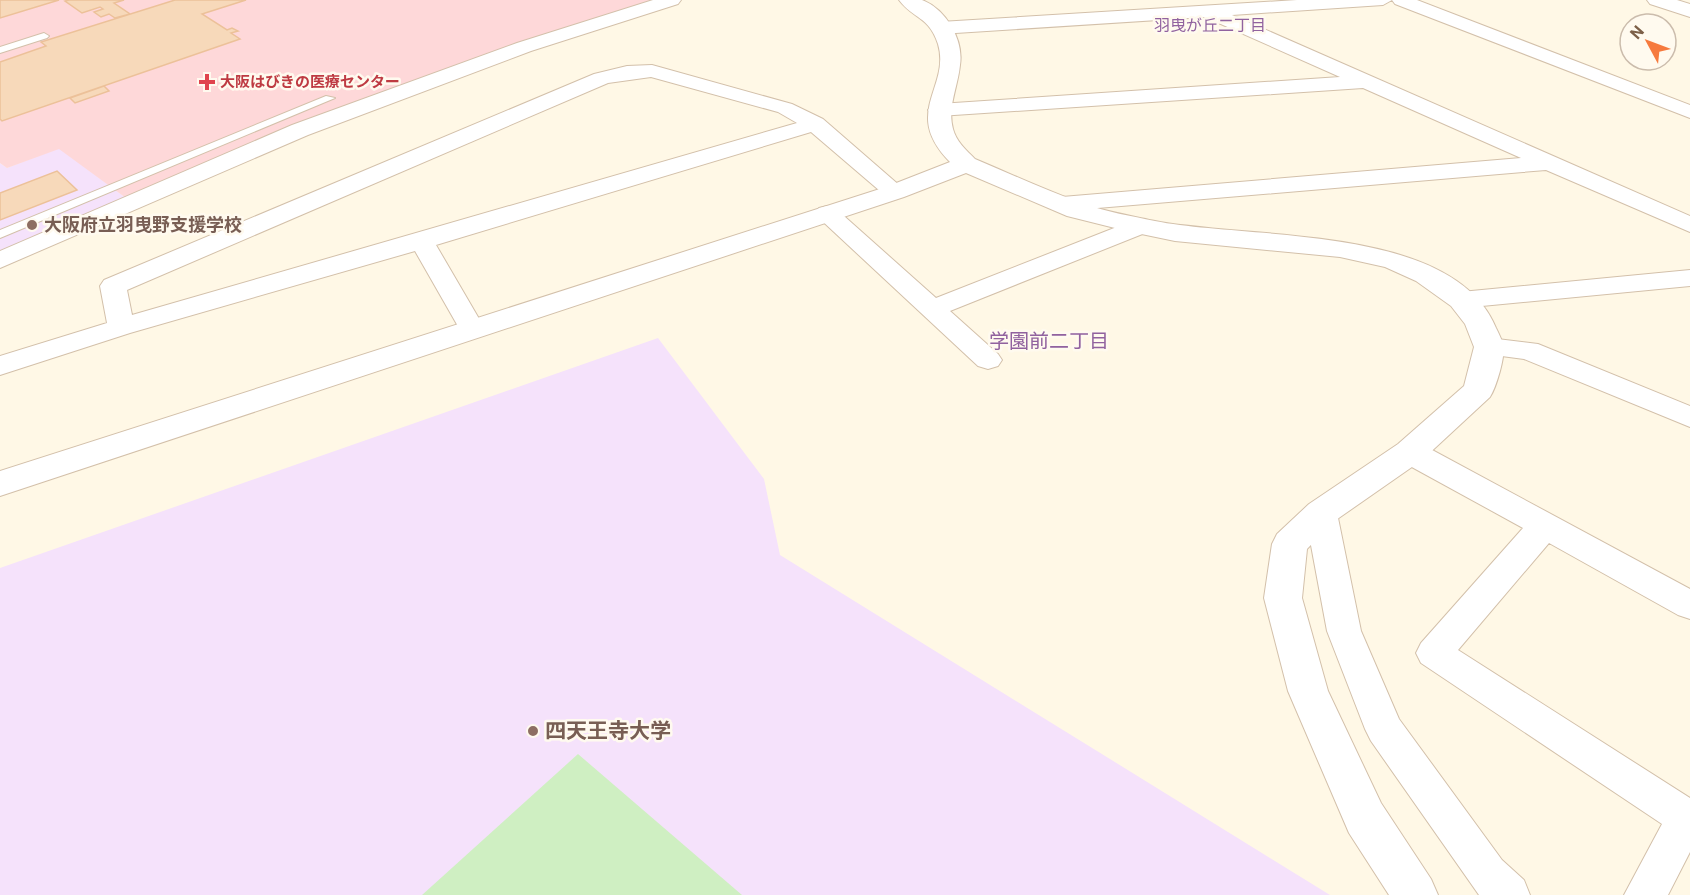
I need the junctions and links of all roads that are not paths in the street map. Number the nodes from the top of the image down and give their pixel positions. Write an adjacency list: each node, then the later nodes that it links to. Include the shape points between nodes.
1 (672, 0): 25 (street, via 524,47 300,130)
2 (1383, 0): 6 (street)
3 (1401, 0): 14 (street)
4 (1657, 0): 7 (street)
5 (916, 2): 8 (street, via 938,21)
6 (1207, 11): 8 (street); 11 (street)
7 (1690, 11)
8 (940, 28): 13 (street, via 949,46 950,63)
9 (44, 36): 10 (lane)
10 (0, 50)
11 (1366, 82): 13 (street); 16 (street)
12 (330, 98): 23 (lane)
13 (939, 110): 17 (street, via 941,131)
14 (1690, 112)
15 (815, 124): 18 (street); 24 (street); 29 (street, via 785,108 652,71 601,78 112,286)
16 (1548, 163): 19 (street); 21 (street)
17 (966, 164): 18 (street); 19 (street)
18 (895, 192): 20 (street)
19 (1062, 204): 22 (street)
20 (827, 213): 28 (street); 30 (street)
21 (1690, 225)
22 (1140, 226): 27 (street, via 1340,249 1393,260 1426,275); 28 (street)
23 (0, 234)
24 (422, 242): 29 (street); 30 (street)
25 (0, 260)
26 (1690, 278): 27 (street)
27 (1461, 300): 31 (street, via 1479,322)
28 (932, 309): 32 (street)
29 (121, 327): 33 (street)
30 (472, 329): 36 (street)
31 (1489, 347): 34 (street, via 1528,350); 35 (street, via 1479,390)
32 (988, 360)
33 (0, 366)
34 (1690, 417)
35 (1410, 453): 37 (street); 38 (street)
36 (0, 484)
37 (1321, 513): 41 (street, via 1290,543 1283,598 1308,691 1365,818); 42 (street, via 1344,631 1384,729 1487,874)
38 (1545, 525): 39 (street); 40 (street, via 1434,653)
39 (1690, 605)
40 (1689, 819): 43 (street)
41 (1415, 895)
42 (1509, 895)
43 (1645, 895)

